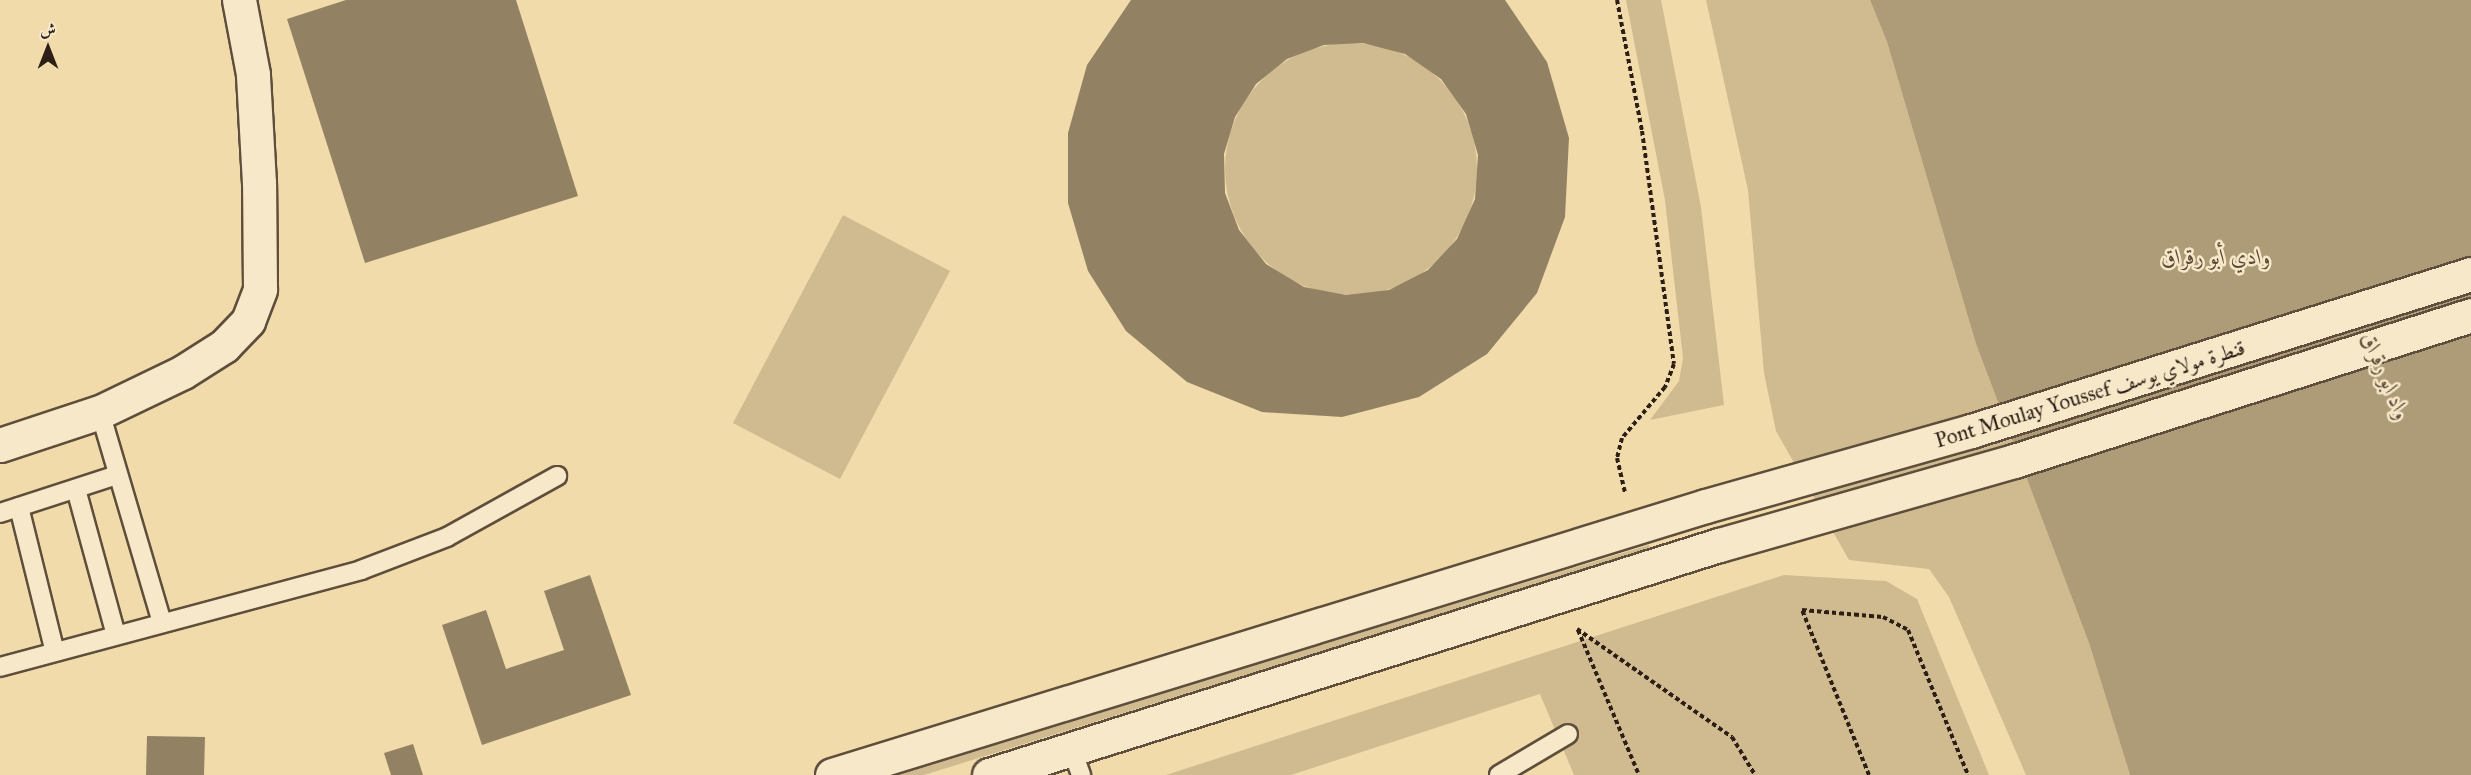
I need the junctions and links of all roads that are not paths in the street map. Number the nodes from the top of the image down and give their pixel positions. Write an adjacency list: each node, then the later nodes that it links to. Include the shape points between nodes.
1 (239, 0): 4 (street, via 253,74 260,289 248,321 224,346 183,372)
2 (2471, 274): 17 (street, Pont Moulay Youssef قنطرة مولاي يوسف, via 1983,428 1706,507)
3 (2471, 315): 16 (street, Pont Moulay Youssef قنطرة مولاي يوسف, via 2014,461 1719,545)
4 (100, 412): 5 (street); 6 (lane)
5 (0, 445)
6 (117, 475): 8 (lane); 11 (lane)
7 (557, 476): 11 (lane, via 504,509 404,555)
8 (76, 489): 9 (lane); 12 (lane)
9 (19, 507): 10 (lane); 13 (lane)
10 (0, 513)
11 (162, 623): 12 (lane)
12 (116, 635): 13 (lane)
13 (55, 652): 14 (lane)
14 (0, 667)
15 (1568, 734): 19 (lane)
16 (1076, 762): 18 (street, Pont Moulay Youssef قنطرة مولاي يوسف)
17 (832, 775)
18 (989, 775)
19 (1499, 775)

